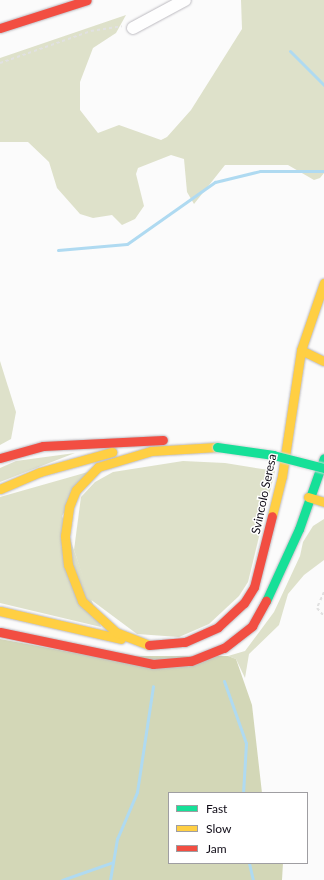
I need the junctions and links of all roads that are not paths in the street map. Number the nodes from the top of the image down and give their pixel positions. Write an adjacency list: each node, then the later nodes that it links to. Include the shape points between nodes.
1 (87, 0): 3 (main road)
2 (185, 0): 4 (street)
3 (0, 28)
4 (133, 28)
5 (324, 283): 6 (main road, Svincolo Seresa)
6 (301, 350): 7 (main road); 17 (main road, Svincolo Seresa, via 282,476 254,587 244,603 218,627 185,642)
7 (324, 361)
8 (217, 447): 9 (main road, via 158,440 75,443 29,448); 11 (main road, bridge, via 274,455); 12 (main road, via 159,445 123,450 40,472); 17 (main road, via 151,451 119,459 98,467 76,490 65,536 68,565 75,588 99,620 117,632)
9 (0, 458)
10 (324, 458): 13 (main road)
11 (324, 468)
12 (0, 489)
13 (308, 497): 14 (main road); 16 (main road, via 299,529 262,611 238,638 207,656 180,663 153,664)
14 (324, 502)
15 (0, 611): 17 (main road)
16 (0, 632)
17 (149, 645)

